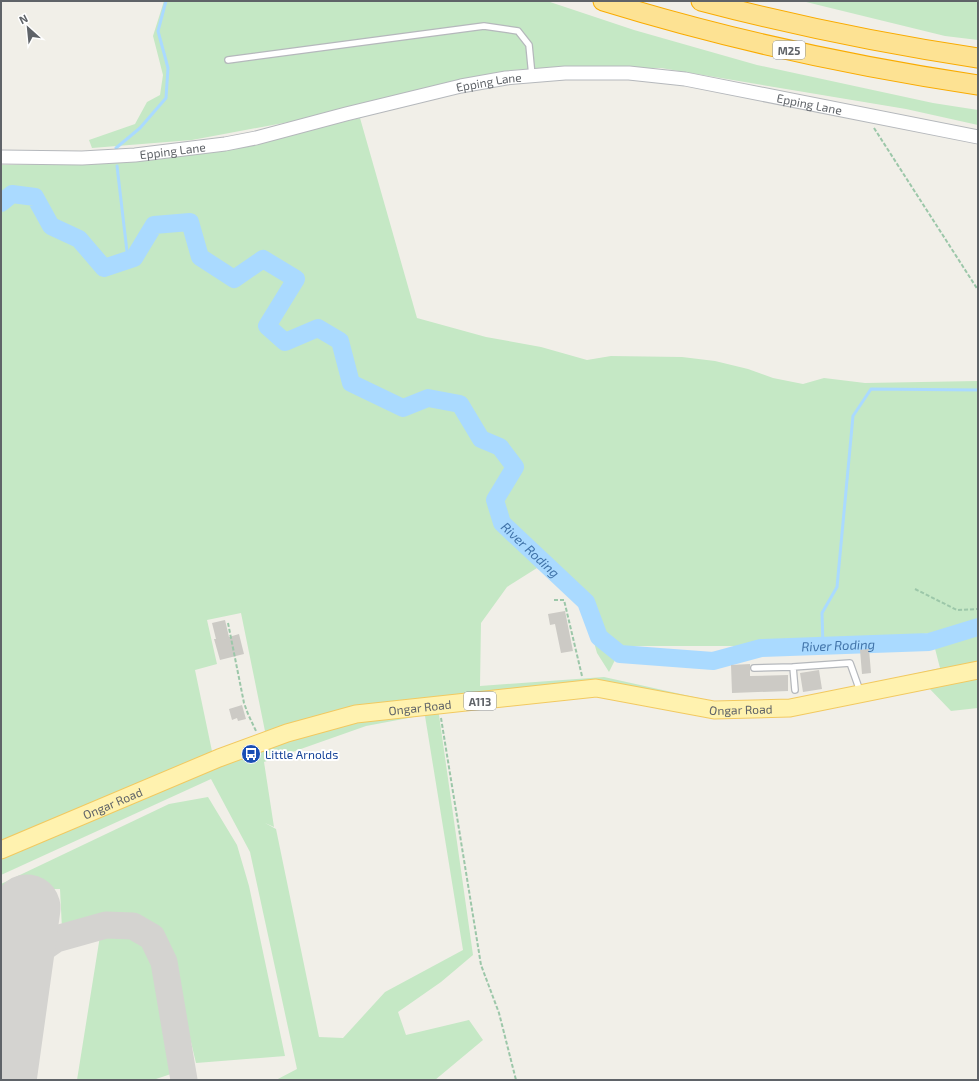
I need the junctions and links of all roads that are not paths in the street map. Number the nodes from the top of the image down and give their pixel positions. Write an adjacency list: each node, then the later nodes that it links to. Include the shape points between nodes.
1 (603, 1): 6 (highway, M25, via 789,50)
2 (701, 1): 3 (highway, M25, via 850,36)
3 (978, 58)
4 (228, 60): 5 (lane, via 484,26 518,31 529,45)
5 (532, 76): 7 (street, Epping Lane, via 615,73 685,78); 8 (street, Epping Lane, via 432,92 224,144 82,158)
6 (978, 85)
7 (978, 137)
8 (1, 157)
9 (793, 667): 10 (lane); 12 (lane); 13 (lane, via 850,663)
10 (754, 668)
11 (978, 670): 13 (main road, Ongar Road / A113)
12 (795, 690)
13 (861, 693): 14 (main road, Ongar Road / A113, via 790,708 714,710 596,688 356,714 287,734 219,758)
14 (1, 850)

